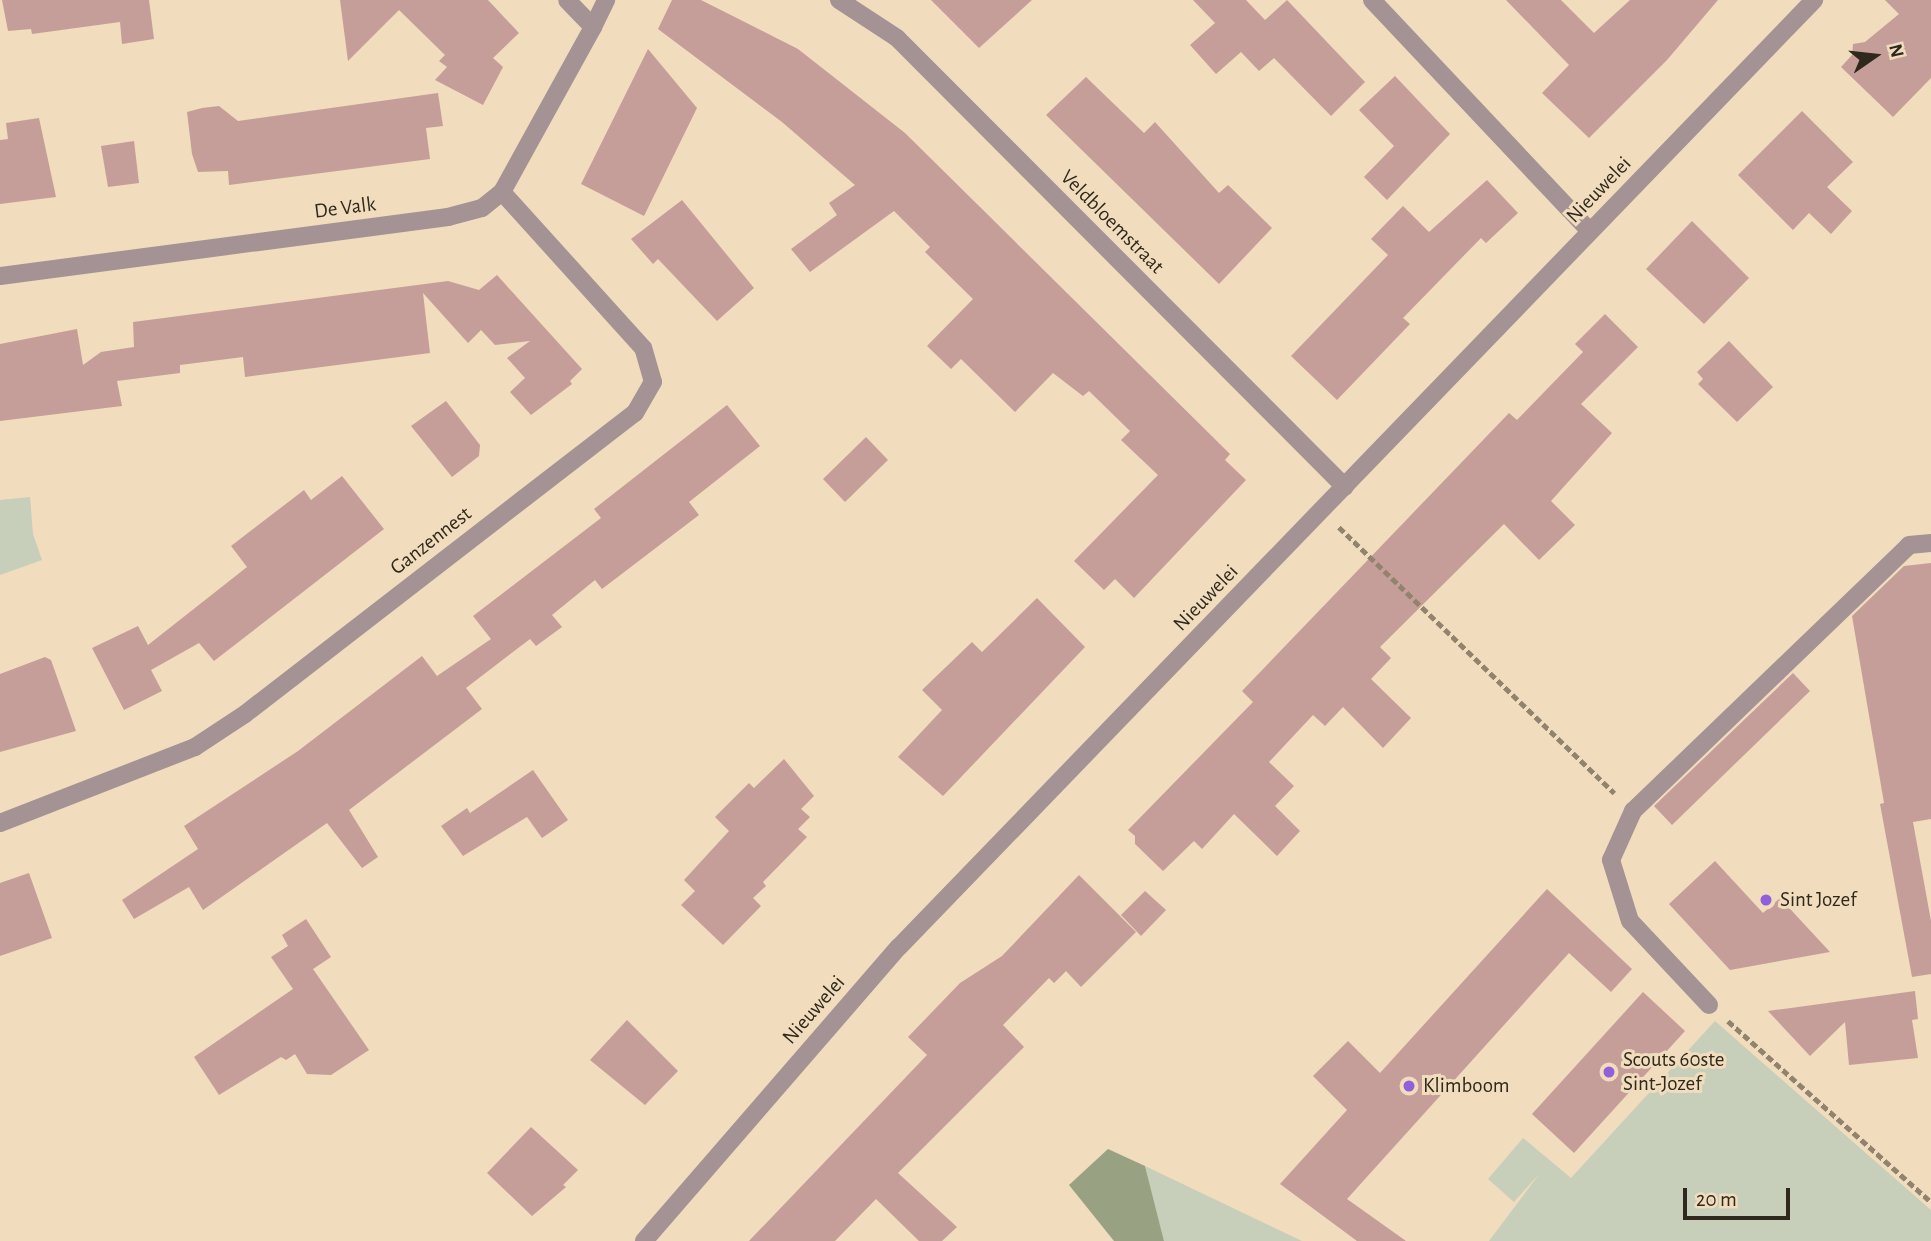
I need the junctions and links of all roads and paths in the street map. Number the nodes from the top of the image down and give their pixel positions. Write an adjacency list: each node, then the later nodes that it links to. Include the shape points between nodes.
1 (566, 0): 6 (street)
2 (606, 0): 6 (street, De Valk)
3 (839, 0): 10 (street, Veldbloemstraat, via 897,38)
4 (1372, 0): 8 (street)
5 (1815, 0): 8 (street, Nieuwelei)
6 (593, 27): 7 (street, De Valk)
7 (502, 192): 9 (street, De Valk, via 482,208 448,218); 14 (street, Ganzennest, via 643,348 653,382 635,413 245,714 195,747)
8 (1590, 231): 10 (street, Nieuwelei)
9 (0, 276)
10 (1345, 487): 11 (street, Nieuwelei)
11 (1323, 511): 13 (path); 17 (street, Nieuwelei, via 899,947)
12 (1931, 543): 13 (street, via 1909,545)
13 (1633, 811): 15 (street, via 1611,860 1630,921)
14 (0, 823)
15 (1709, 1005): 16 (path)
16 (1931, 1202)
17 (645, 1241)

